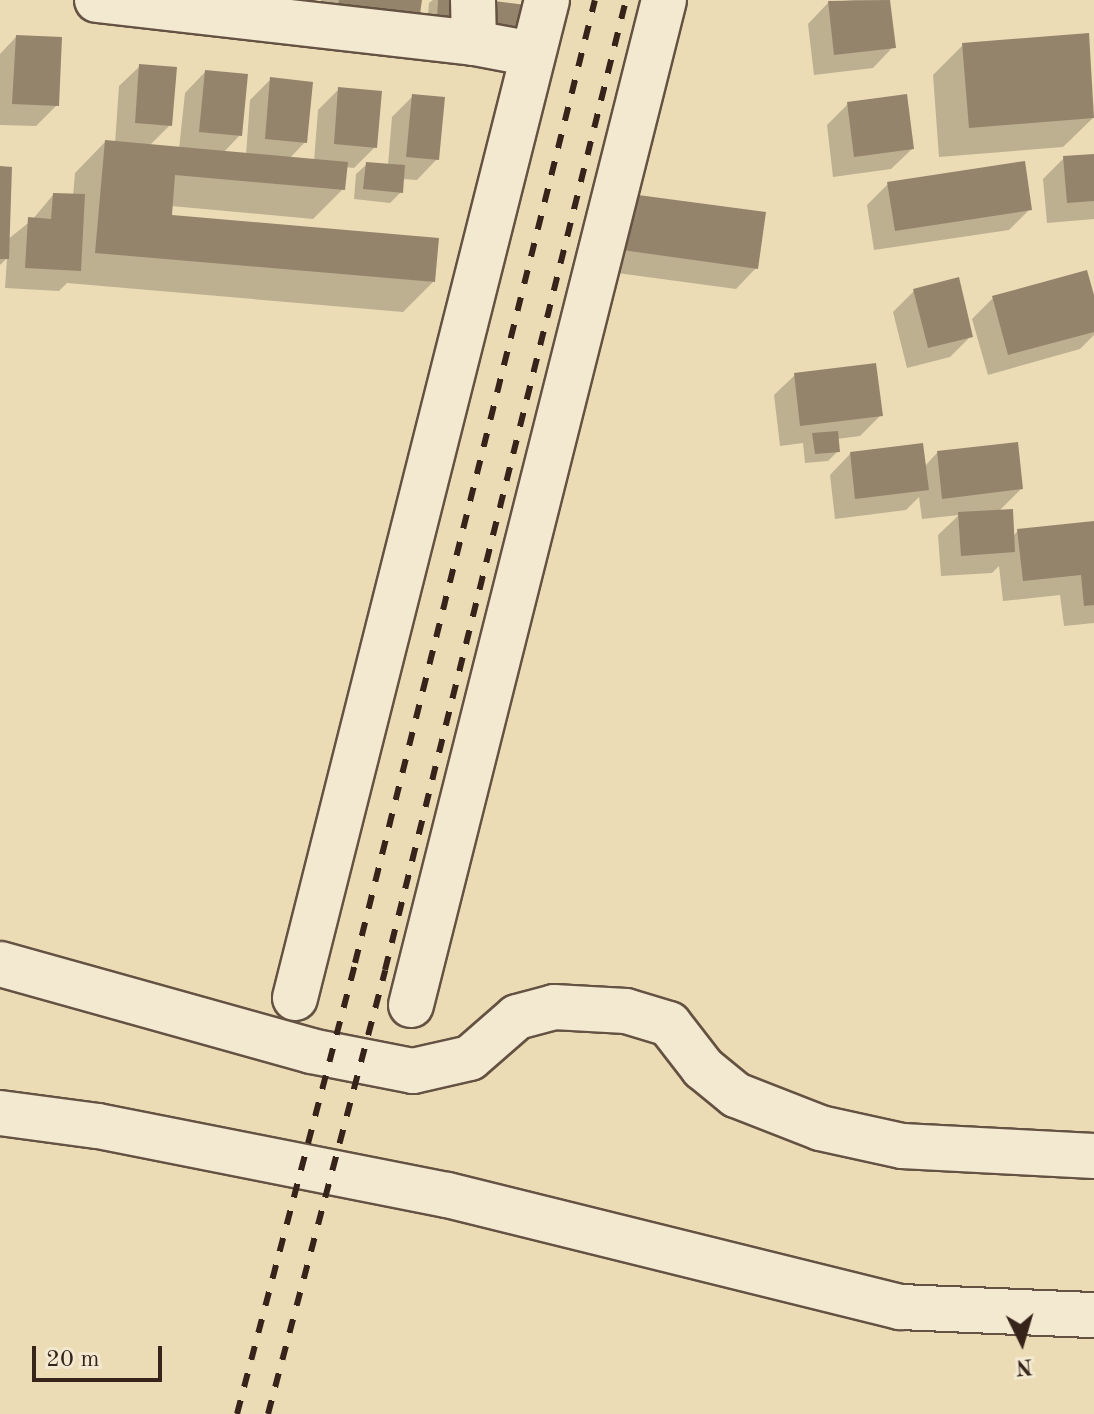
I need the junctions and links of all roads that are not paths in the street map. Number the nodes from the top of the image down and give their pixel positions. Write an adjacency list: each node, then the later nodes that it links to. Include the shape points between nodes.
1 (97, 0): 5 (street)
2 (473, 0): 5 (street)
3 (547, 0): 6 (street)
4 (664, 0): 9 (street)
5 (474, 43): 6 (street)
6 (532, 54): 8 (street)
7 (0, 964): 11 (street, via 311,1051 413,1071 470,1058 517,1017 541,1010 626,1011 669,1024 703,1068 736,1095 820,1128 902,1146)
8 (295, 998)
9 (411, 1005)
10 (0, 1113): 12 (street, via 98,1126 447,1195 900,1307)
11 (1094, 1156)
12 (1094, 1315)

